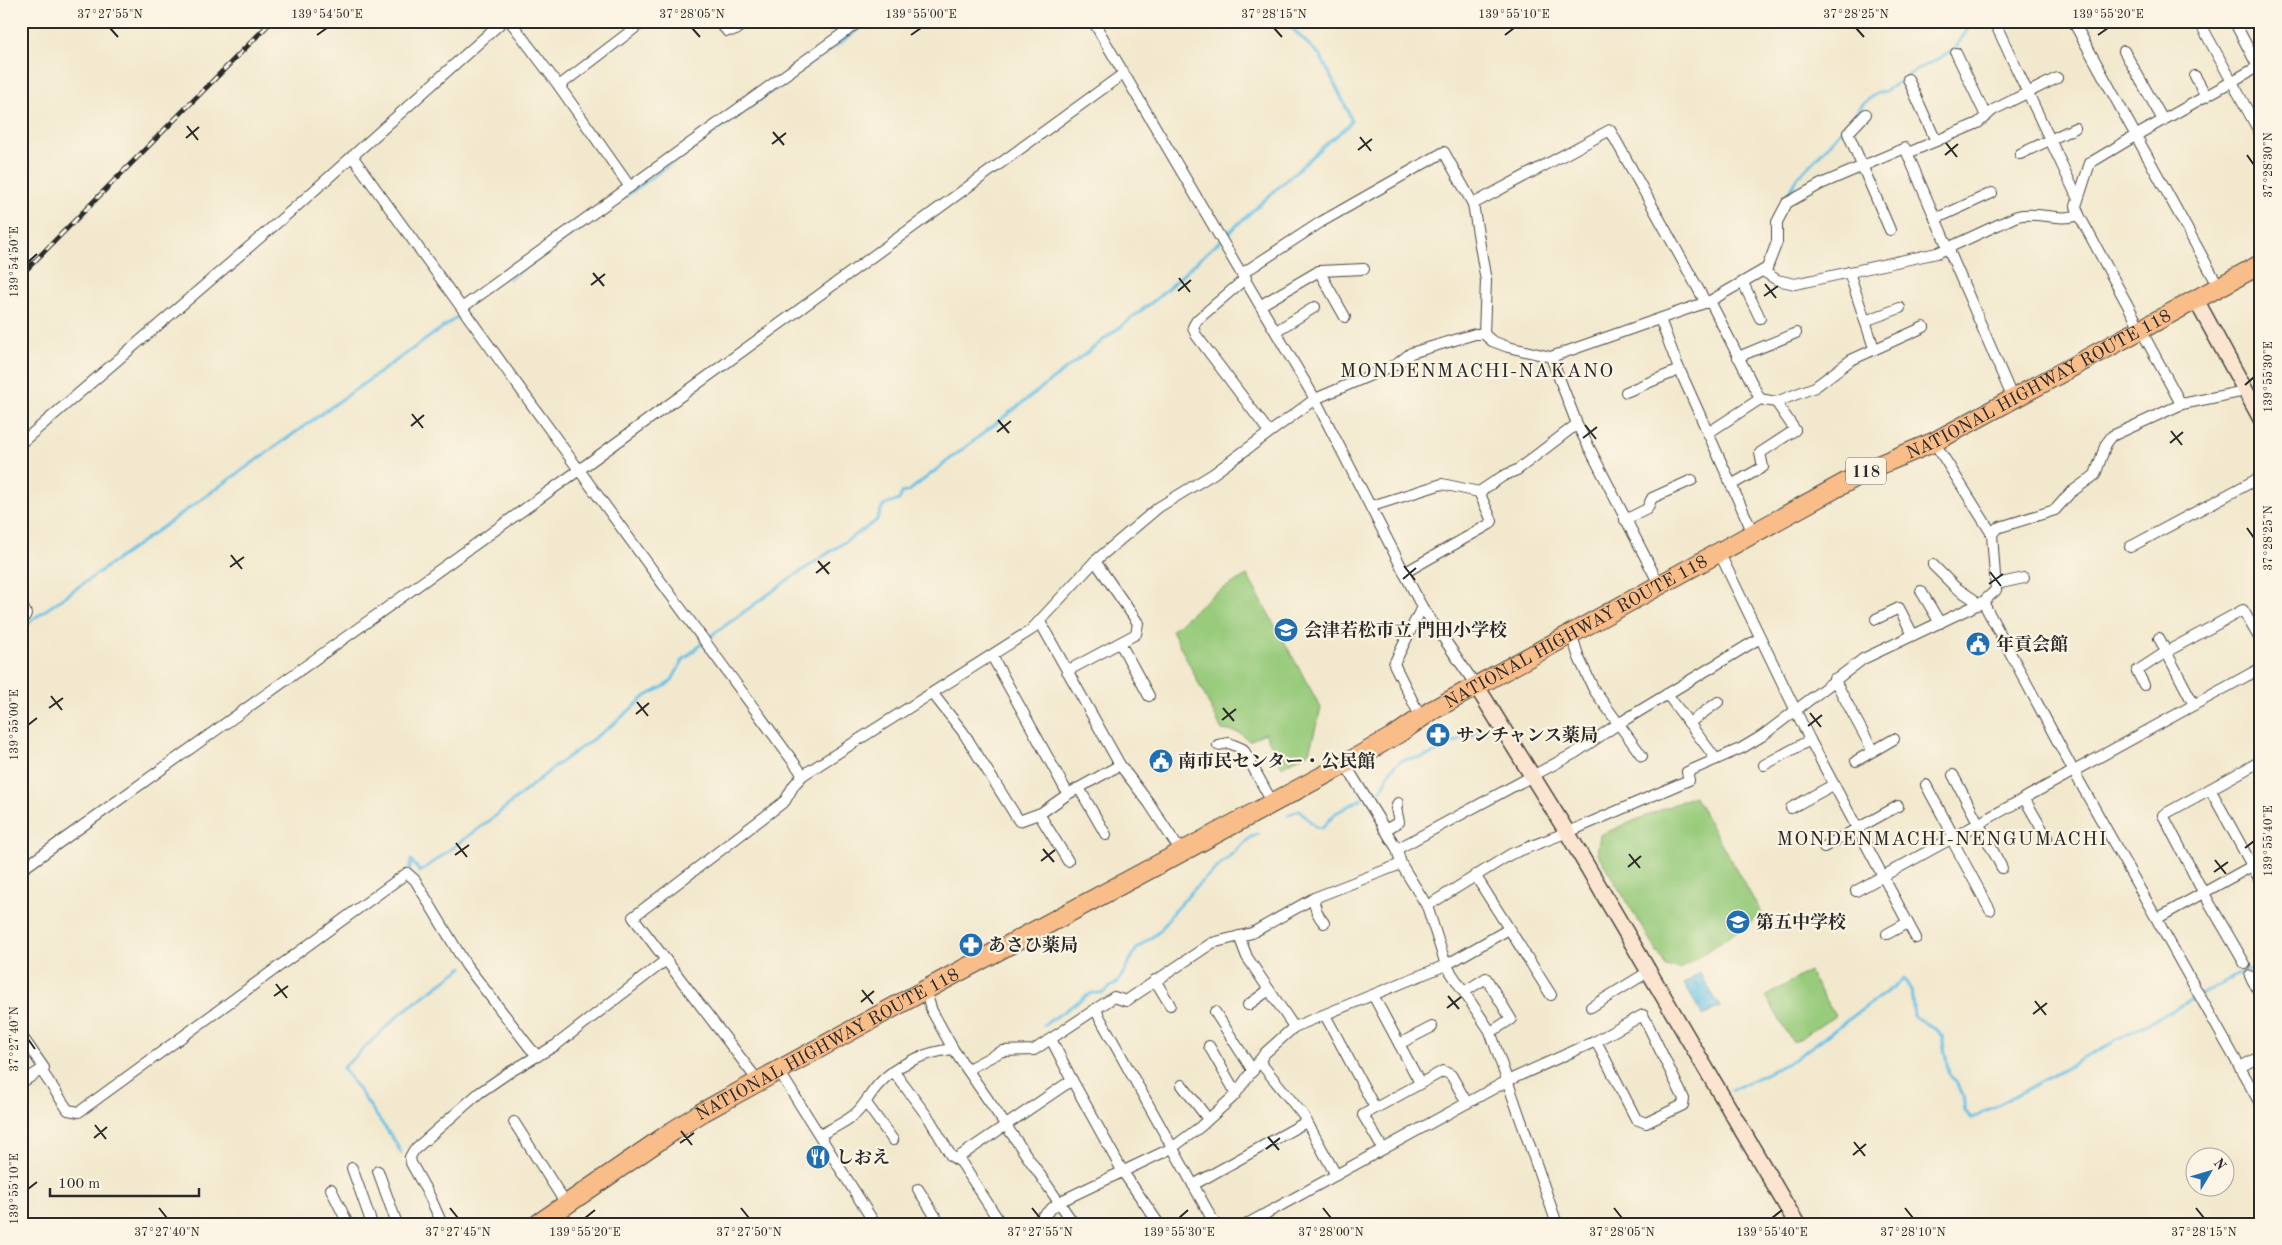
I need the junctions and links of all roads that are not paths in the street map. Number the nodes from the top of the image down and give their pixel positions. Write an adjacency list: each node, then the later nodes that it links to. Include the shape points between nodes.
1 (503, 21): 35 (street)
2 (510, 21): 22 (street)
3 (644, 21): 22 (street)
4 (718, 21): 5 (street, via 727,31 736,30)
5 (748, 21)
6 (840, 21): 13 (street)
7 (860, 21): 13 (street)
8 (1093, 21): 17 (street)
9 (1994, 21): 23 (street)
10 (2073, 21): 29 (street)
11 (2199, 21): 21 (street)
12 (2234, 21): 16 (street)
13 (847, 31): 37 (street)
14 (2124, 51): 27 (street)
15 (1956, 53): 26 (street)
16 (2259, 66): 21 (street)
17 (1123, 74): 50 (street); 85 (street)
18 (2195, 76): 24 (street)
19 (2057, 78): 23 (street)
20 (1908, 79): 32 (street)
21 (2232, 81): 24 (street); 30 (street)
22 (559, 86): 37 (street)
23 (2027, 92): 26 (street); 31 (street)
24 (2206, 96): 27 (street)
25 (1866, 114): 36 (street, via 1848,133)
26 (1986, 116): 32 (street, via 1978,123)
27 (2163, 120): 29 (street)
28 (2075, 128): 31 (street)
29 (2134, 136): 39 (street, via 2090,163); 52 (street)
30 (2261, 136)
31 (2050, 140): 34 (street); 39 (street)
32 (1936, 141): 33 (street)
33 (1908, 153): 36 (street, via 1905,148); 42 (street)
34 (2020, 154)
35 (352, 156): 56 (street); 84 (street)
36 (1862, 167): 43 (street); 48 (street, via 1787,203 1777,222 1777,242 1772,259)
37 (630, 187): 56 (street)
38 (1992, 193): 42 (street)
39 (2078, 199): 41 (street)
40 (1473, 204): 50 (street, via 1444,152 1321,222); 54 (street, via 1610,130); 67 (street, via 1486,281)
41 (2079, 215): 44 (street, via 2066,218 2031,213 2017,216); 64 (street)
42 (1935, 218): 44 (street)
43 (1890, 230)
44 (1948, 248): 49 (street, via 1917,259); 76 (street)
45 (2261, 264): 52 (highway, NATIONAL HIGHWAY ROUTE 118 / 118)
46 (1364, 269): 47 (street)
47 (1319, 271): 55 (street); 59 (street)
48 (1763, 271): 49 (street, via 1777,280 1795,284); 51 (street)
49 (1850, 272): 62 (street)
50 (1244, 276): 55 (street); 81 (street, via 1193,327)
51 (1743, 282): 54 (street); 60 (street)
52 (2219, 287): 53 (highway, NATIONAL HIGHWAY ROUTE 118 / 118)
53 (2196, 300): 64 (highway, NATIONAL HIGHWAY ROUTE 118 / 118); 72 (street)
54 (1708, 302): 61 (street); 70 (street)
55 (1261, 305): 65 (street)
56 (463, 307): 85 (street)
57 (1315, 307): 65 (street)
58 (1900, 308): 62 (street)
59 (1345, 317)
60 (1760, 318)
61 (1660, 319): 69 (street); 71 (street)
62 (1865, 321): 68 (street)
63 (1924, 327): 68 (street)
64 (2142, 329): 76 (highway, NATIONAL HIGHWAY ROUTE 118 / 118); 78 (street)
65 (1276, 331): 74 (street)
66 (1796, 332): 70 (street)
67 (1484, 334): 69 (street, via 1508,347); 74 (street, via 1411,352 1397,364)
68 (1874, 348): 77 (street, via 1815,386)
69 (1551, 357): 80 (street)
70 (1738, 357): 75 (street)
71 (1679, 370): 73 (street); 82 (street)
72 (2245, 391): 78 (street); 79 (street)
73 (1626, 392)
74 (1315, 399): 81 (street); 90 (street)
75 (1760, 399): 77 (street); 82 (street)
76 (2013, 400): 83 (highway, NATIONAL HIGHWAY ROUTE 118 / 118)
77 (1776, 402): 88 (street, via 1795,430 1760,453 1763,467)
78 (2181, 404): 93 (street, via 2112,436 2095,475 2070,493 2055,510 2011,522)
79 (2261, 419)
80 (1577, 424): 89 (street, via 1517,470); 91 (street)
81 (1268, 432): 96 (street, via 1213,474 1159,507)
82 (1708, 433): 88 (street)
83 (1934, 442): 92 (highway, NATIONAL HIGHWAY ROUTE 118 / 118, via 1887,460); 93 (street)
84 (21, 443)
85 (579, 470): 144 (street); 172 (street)
86 (2261, 477): 94 (street)
87 (1692, 480): 91 (street, via 1652,498 1647,509)
88 (1731, 485): 92 (street)
89 (1479, 492): 90 (street, via 1442,484); 98 (street, via 1492,521 1490,524)
90 (1372, 506): 98 (street)
91 (1625, 520): 100 (street)
92 (1753, 533): 95 (highway, NATIONAL HIGHWAY ROUTE 118 / 118)
93 (1992, 534): 101 (street)
94 (2130, 547)
95 (1719, 552): 100 (highway, NATIONAL HIGHWAY ROUTE 118 / 118); 112 (street)
96 (1095, 561): 108 (street); 115 (street, via 1138,623 1136,634)
97 (1933, 565): 104 (street, via 1955,587)
98 (1404, 573): 105 (street)
99 (2024, 578): 101 (street)
100 (1659, 584): 110 (highway, NATIONAL HIGHWAY ROUTE 118 / 118)
101 (1996, 584): 104 (street, via 1996,590)
102 (1921, 591): 109 (street)
103 (21, 603): 107 (street, via 26,614)
104 (1980, 604): 109 (street); 143 (street)
105 (1422, 607): 122 (street); 129 (street, via 1394,664)
106 (1876, 619): 111 (street, via 1899,608)
107 (21, 622)
108 (1040, 622): 117 (street); 119 (street)
109 (1940, 623): 111 (street)
110 (1571, 633): 122 (highway, NATIONAL HIGHWAY ROUTE 118 / 118); 131 (street, via 1594,690)
111 (1913, 635): 120 (street, via 1863,659)
112 (1760, 638): 124 (street); 128 (street)
113 (2158, 638): 116 (street)
114 (2261, 641): 116 (street, via 2243,610)
115 (1120, 643): 119 (street); 125 (street)
116 (2166, 652): 121 (street, via 2137,671); 127 (street)
117 (992, 656): 123 (street); 151 (street)
118 (2261, 668): 127 (street)
119 (1068, 671): 141 (street)
120 (1834, 679): 128 (street); 135 (street)
121 (2144, 685)
122 (1476, 687): 129 (highway, NATIONAL HIGHWAY ROUTE 118 / 118); 146 (street)
123 (933, 694): 144 (street); 157 (street, via 963,732 1020,821)
124 (1667, 694): 130 (street); 131 (street)
125 (1149, 696)
126 (1718, 702): 130 (street)
127 (2194, 705): 143 (street)
128 (1794, 709): 133 (street); 137 (street, via 1755,740)
129 (1421, 718): 139 (highway, NATIONAL HIGHWAY ROUTE 118 / 118)
130 (1689, 723): 137 (street)
131 (1618, 724): 136 (street); 146 (street)
132 (1894, 739): 135 (street)
133 (1810, 740): 142 (street); 147 (street)
134 (1218, 745): 153 (street, via 1229,743 1243,749)
135 (1873, 751): 138 (street)
136 (1642, 756)
137 (1716, 758): 161 (street, via 1687,772 1689,780)
138 (1856, 761)
139 (1345, 764): 153 (highway, NATIONAL HIGHWAY ROUTE 118 / 118); 160 (street)
140 (2260, 764): 150 (street)
141 (1120, 765): 149 (street); 167 (street)
142 (1764, 765)
143 (2073, 770): 152 (street); 181 (street)
144 (803, 774): 188 (street, via 785,801 633,917)
145 (1953, 775): 158 (street)
146 (1532, 776): 161 (street); 166 (street)
147 (1833, 785): 156 (street); 159 (street)
148 (1926, 785): 163 (street)
149 (1079, 788): 151 (street); 162 (street)
150 (2210, 789): 169 (street); 177 (street, via 2163,815)
151 (1068, 794): 157 (street)
152 (2024, 798): 158 (street); 164 (street)
153 (1272, 802): 167 (highway, NATIONAL HIGHWAY ROUTE 118 / 118)
154 (1398, 803): 160 (street, via 1399,822)
155 (1898, 806): 159 (street)
156 (1791, 808)
157 (1039, 814): 168 (street)
158 (1978, 823): 163 (street); 171 (street)
159 (1857, 829): 165 (street); 174 (street)
160 (1385, 830): 166 (street)
161 (1567, 832): 173 (street, via 1511,854); 191 (street)
162 (1106, 835)
163 (1952, 837): 174 (street); 180 (street)
164 (2047, 838)
165 (1824, 847)
166 (1397, 849): 170 (street)
167 (1181, 852): 194 (highway, NATIONAL HIGHWAY ROUTE 118 / 118)
168 (1068, 861)
169 (2256, 863): 175 (street); 177 (street)
170 (1401, 864): 178 (street); 179 (street)
171 (2002, 868)
172 (21, 870)
173 (1476, 875): 179 (street); 184 (street)
174 (1882, 877): 176 (street); 182 (street)
175 (2261, 882)
176 (1856, 891)
177 (2203, 892): 181 (street); 189 (street)
178 (1314, 898): 183 (street, via 1319,918); 186 (street, via 1252,933)
179 (1428, 906): 190 (street)
180 (1990, 910)
181 (2158, 918): 218 (street)
182 (1908, 922): 185 (street); 187 (street)
183 (1324, 923)
184 (1509, 929): 190 (street); 198 (street)
185 (1887, 934)
186 (1239, 936): 193 (street, via 1212,943); 195 (street, via 1247,957)
187 (1916, 938)
188 (666, 960): 215 (street); 226 (street)
189 (2245, 964)
190 (1446, 965): 196 (street); 197 (street)
191 (1648, 972): 202 (street); 267 (street)
192 (2250, 976): 199 (street)
193 (1155, 980): 200 (street); 203 (street, via 1126,1001 1114,997)
194 (925, 990): 214 (street, via 932,1011); 221 (highway, NATIONAL HIGHWAY ROUTE 118 / 118)
195 (1269, 990): 201 (street); 207 (street)
196 (1464, 992): 208 (street); 208 (street, via 1486,978 1511,1019)
197 (1373, 995): 205 (street); 212 (street)
198 (1551, 995)
199 (2261, 995)
200 (1170, 1005)
201 (1248, 1005)
202 (1591, 1007)
203 (1095, 1009): 210 (street); 241 (street)
204 (1215, 1012): 222 (street)
205 (1325, 1014): 207 (street); 234 (street)
206 (1432, 1027): 212 (street)
207 (1294, 1028): 217 (street, via 1276,1041)
208 (1491, 1032): 225 (street)
209 (21, 1034): 220 (street, via 44,1068)
210 (1051, 1038): 219 (street, via 1034,1050 1002,1051); 224 (street)
211 (1596, 1040): 211 (street, via 1643,1015 1684,1099 1683,1105 1646,1123 1636,1119); 225 (street)
212 (1399, 1044): 228 (street)
213 (1209, 1046): 230 (street)
214 (953, 1049): 219 (street); 223 (street, via 931,1052)
215 (538, 1056): 220 (street, via 466,965 407,873 79,1112 68,1110); 257 (street, via 479,1093 414,1150 411,1163)
216 (2261, 1056): 218 (street)
217 (1259, 1061): 222 (street); 237 (street)
218 (2240, 1067): 233 (street)
219 (968, 1069): 238 (street)
220 (41, 1070): 227 (street)
221 (779, 1071): 226 (highway, NATIONAL HIGHWAY ROUTE 118 / 118); 239 (street)
222 (1253, 1071): 230 (street)
223 (894, 1072): 231 (street, via 879,1084); 243 (street)
224 (1072, 1080): 238 (street); 246 (street)
225 (1507, 1081): 232 (street); 266 (street)
226 (759, 1082): 252 (highway, NATIONAL HIGHWAY ROUTE 118 / 118, via 672,1130)
227 (21, 1083)
228 (1420, 1083): 232 (street, via 1446,1071 1451,1074); 234 (street)
229 (1182, 1085): 235 (street)
230 (1236, 1093): 235 (street)
231 (866, 1103): 239 (street, via 853,1116); 240 (street)
232 (1467, 1103): 242 (street)
233 (2261, 1104)
234 (1375, 1108): 242 (street, via 1362,1115)
235 (1208, 1119): 241 (street)
236 (514, 1122): 252 (street)
237 (1306, 1122): 247 (street); 248 (street)
238 (1005, 1123): 243 (street); 251 (street)
239 (820, 1135): 259 (street)
240 (893, 1140)
241 (1172, 1148): 246 (street); 248 (street)
242 (1383, 1149): 247 (street)
243 (956, 1159): 261 (street)
244 (352, 1168): 255 (street)
245 (378, 1171): 256 (street)
246 (1123, 1172): 251 (street); 253 (street)
247 (1336, 1175): 265 (street)
248 (1193, 1186): 264 (street)
249 (331, 1189): 254 (street)
250 (918, 1189): 260 (street)
251 (1059, 1202): 262 (street); 263 (street)
252 (566, 1204): 258 (highway, NATIONAL HIGHWAY ROUTE 118 / 118)
253 (1155, 1222)
254 (348, 1224)
255 (372, 1224)
256 (397, 1224)
257 (442, 1224)
258 (538, 1224)
259 (875, 1224)
260 (940, 1224)
261 (1001, 1224)
262 (1034, 1224)
263 (1074, 1224)
264 (1215, 1224)
265 (1247, 1224)
266 (1557, 1224)
267 (1797, 1224)

